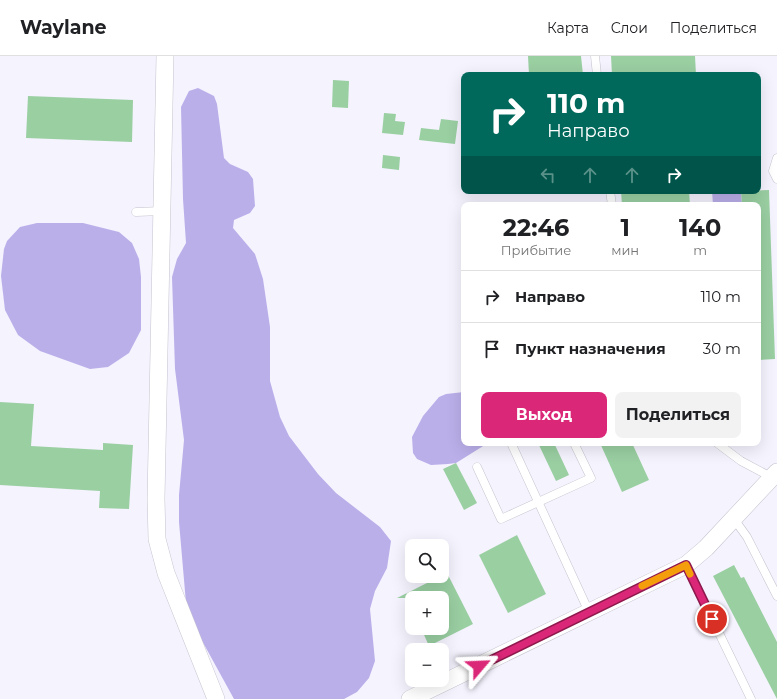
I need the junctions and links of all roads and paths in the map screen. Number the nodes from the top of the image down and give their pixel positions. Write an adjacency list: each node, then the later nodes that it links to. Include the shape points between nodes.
1 (166, 56): 6 (street)
2 (595, 56): 3 (lane)
3 (597, 72)
4 (777, 158): 5 (lane, via 773,171)
5 (777, 179)
6 (162, 211): 7 (lane); 18 (street, via 157,538 166,573)
7 (136, 212)
8 (512, 446): 13 (lane)
9 (575, 446): 13 (lane, via 591,478)
10 (721, 446): 12 (lane, via 741,460)
11 (477, 467): 13 (lane, via 501,519)
12 (774, 475): 14 (street)
13 (537, 502): 17 (lane)
14 (734, 519): 15 (street); 16 (lane)
15 (686, 565): 17 (street); 20 (lane)
16 (777, 596)
17 (589, 612): 19 (street)
18 (216, 699)
19 (410, 699)
20 (751, 699)

